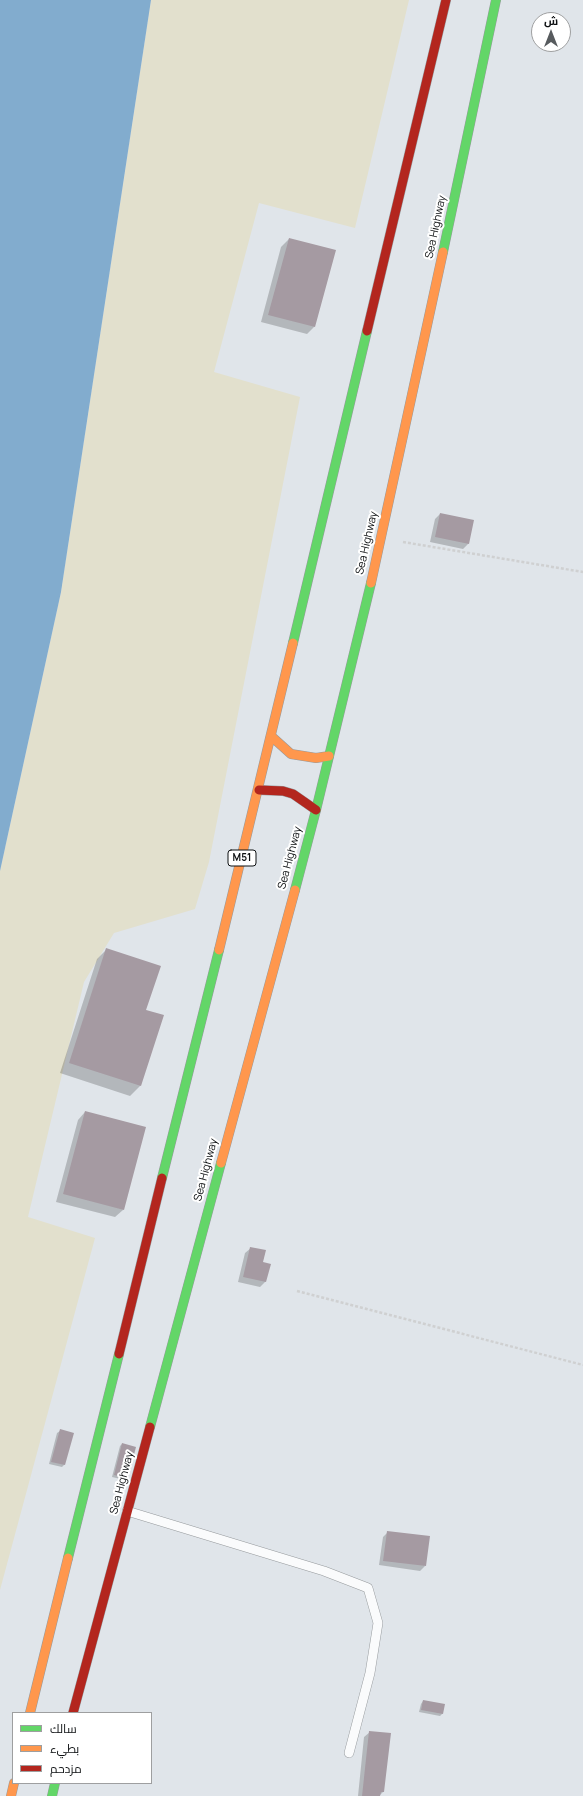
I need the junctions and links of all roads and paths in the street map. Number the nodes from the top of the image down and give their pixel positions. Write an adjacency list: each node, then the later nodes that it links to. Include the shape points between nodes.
1 (446, 0): 5 (highway, M51)
2 (496, 2): 3 (highway, Sea Highway)
3 (381, 539): 4 (path); 6 (highway, Sea Highway)
4 (583, 572)
5 (272, 736): 6 (highway, via 291,754 316,758); 7 (highway, M51)
6 (329, 756): 8 (highway, Sea Highway)
7 (259, 790): 8 (highway, via 293,794); 12 (highway, M51)
8 (316, 810): 11 (highway, Sea Highway)
9 (297, 1291): 10 (path)
10 (583, 1365)
11 (127, 1511): 13 (highway, Sea Highway); 14 (lane, via 324,1571 368,1588 378,1623 370,1673)
12 (30, 1712)
13 (72, 1712)
14 (349, 1753)
15 (55, 1784): 16 (highway)
16 (52, 1796)

